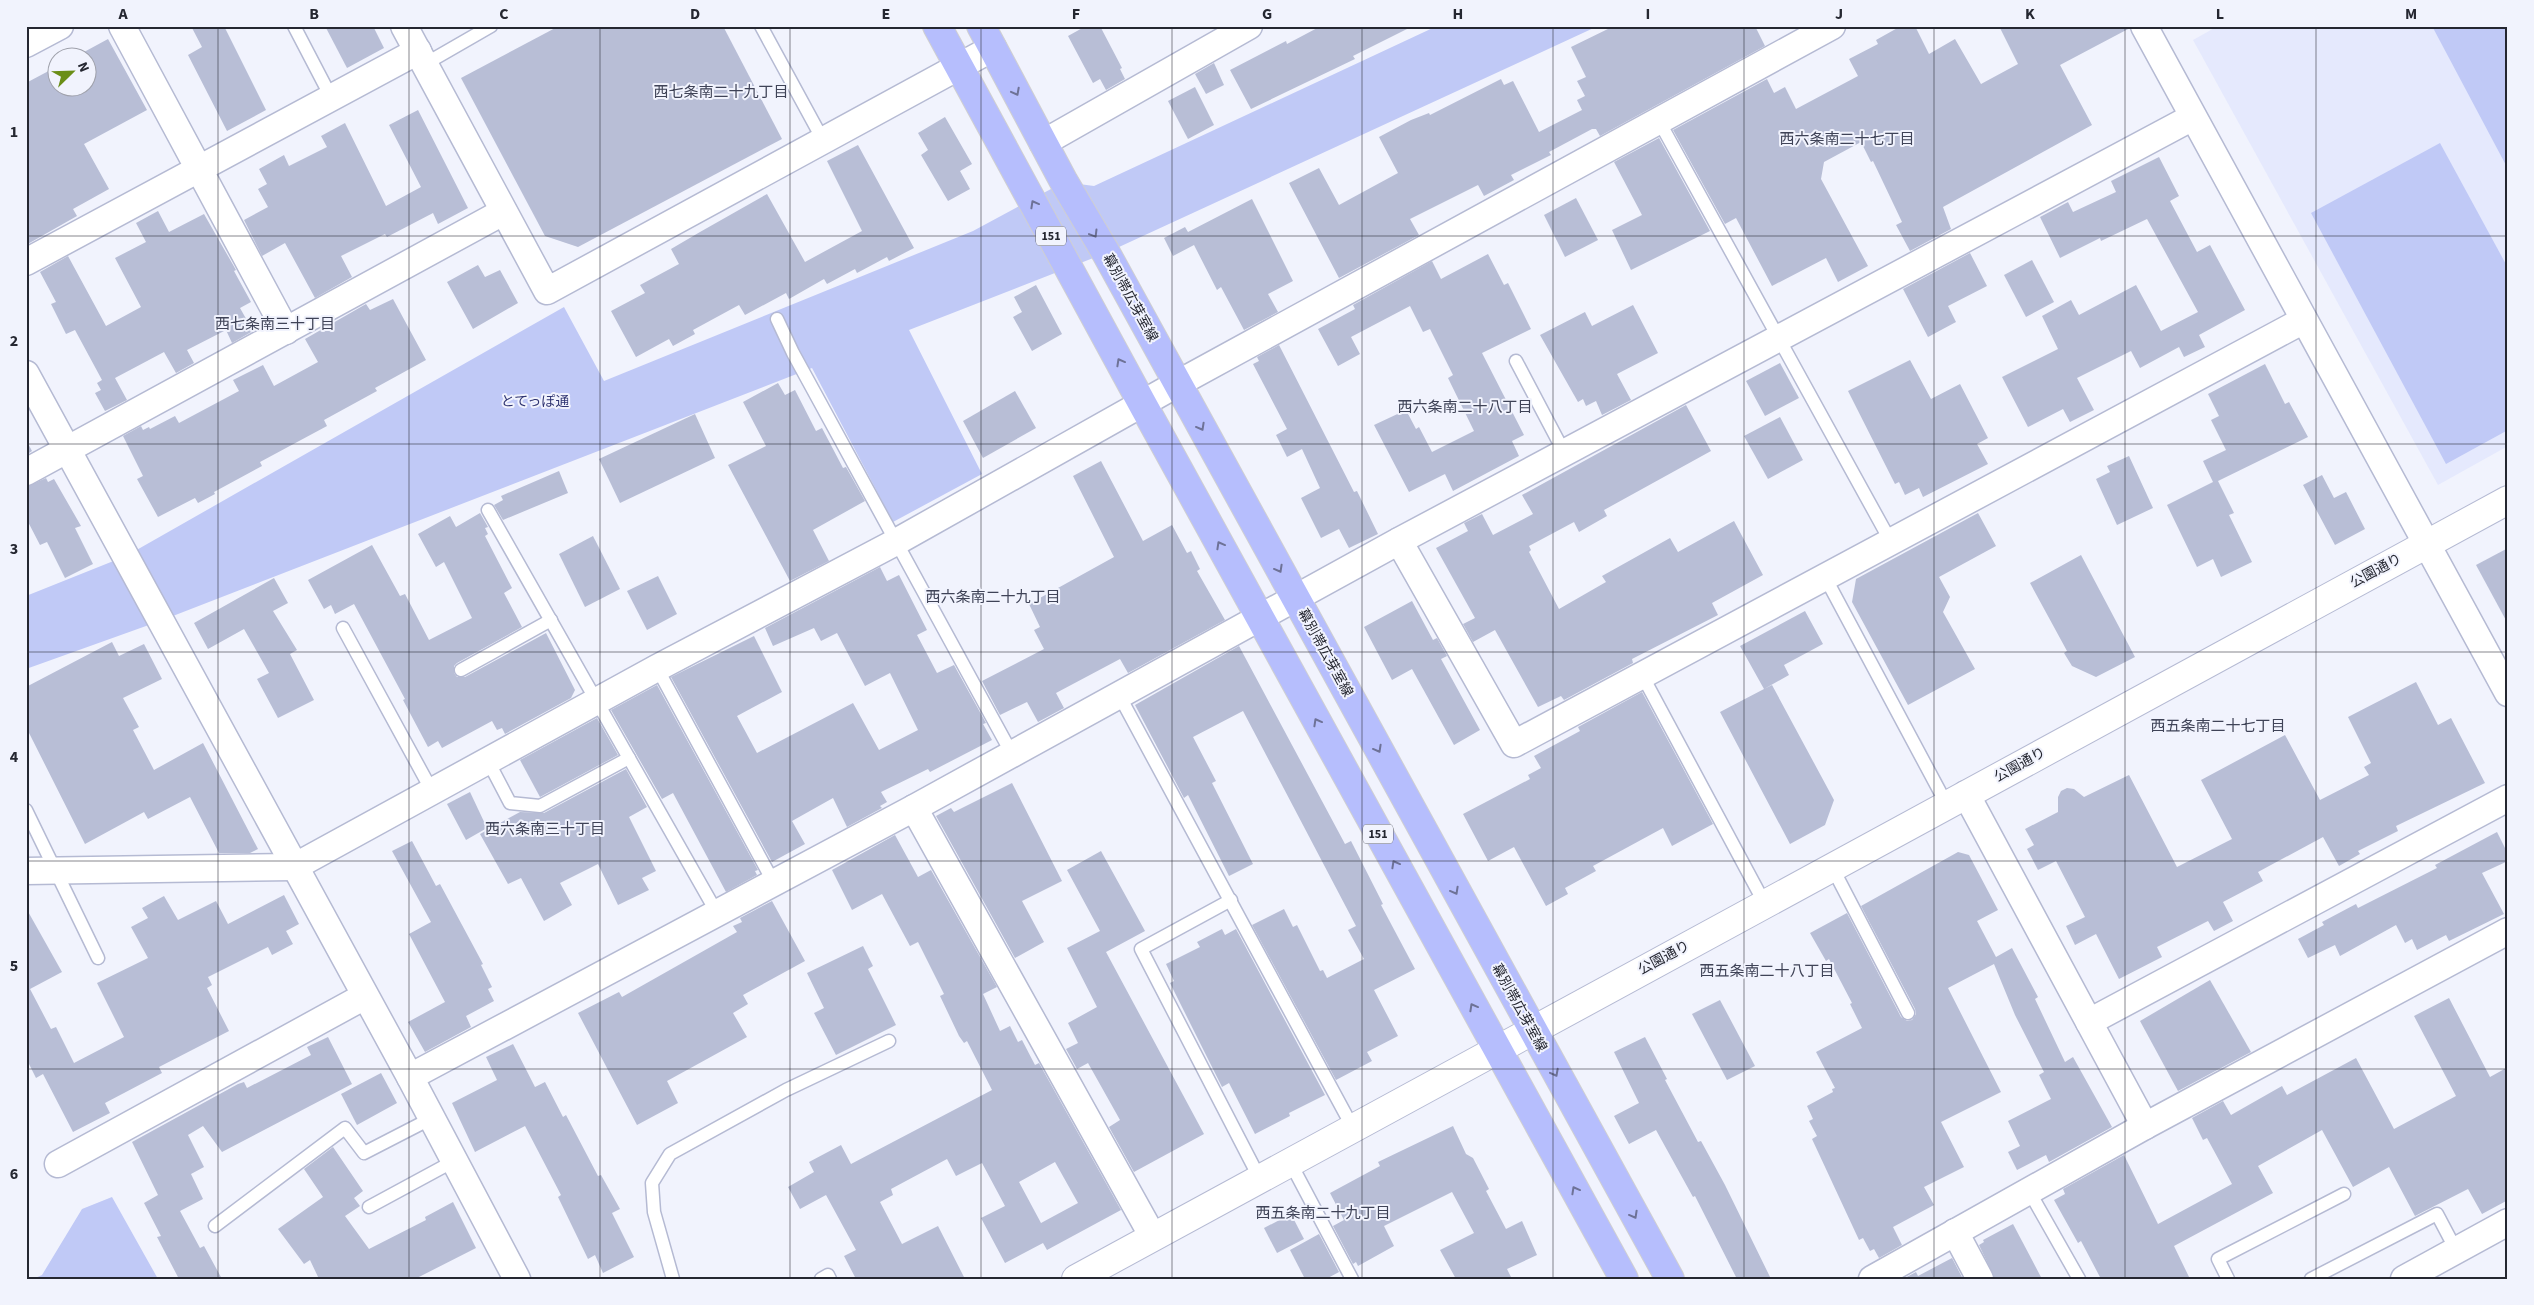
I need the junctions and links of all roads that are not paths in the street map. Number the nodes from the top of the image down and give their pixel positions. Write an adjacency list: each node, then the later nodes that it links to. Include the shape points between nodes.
1 (60, 26): 12 (street)
2 (122, 26): 20 (street)
3 (294, 26): 15 (lane)
4 (404, 26): 13 (street)
5 (491, 26): 13 (lane)
6 (761, 26): 18 (lane)
7 (937, 26): 14 (main road, 151)
8 (1249, 26): 19 (street)
9 (1832, 26): 17 (street)
10 (2144, 26): 16 (street)
11 (987, 37): 14 (street); 19 (main road, 幕別帯広芽室線 / 151, one-way to 19)
12 (26, 44)
13 (421, 57): 15 (street); 21 (street)
14 (959, 67): 18 (street); 30 (main road, 151, one-way to 14)
15 (332, 98): 20 (street)
16 (2193, 117): 24 (street); 26 (street)
17 (1659, 121): 26 (lane); 29 (street)
18 (823, 140): 21 (street, via 547,291)
19 (1043, 142): 29 (main road, 幕別帯広芽室線 / 151, one-way to 29)
20 (200, 169): 22 (street); 25 (street)
21 (503, 212): 25 (street)
22 (26, 262)
23 (776, 319): 37 (lane)
24 (2304, 320): 38 (street); 39 (street)
25 (286, 331): 31 (street)
26 (1778, 338): 32 (street); 38 (lane)
27 (1516, 361): 32 (lane)
28 (26, 374): 31 (street)
29 (1177, 384): 30 (street); 41 (main road, 幕別帯広芽室線 / 151, one-way to 41)
30 (1143, 405): 37 (street); 42 (main road, 151, one-way to 30)
31 (68, 449): 33 (street); 59 (street)
32 (1564, 452): 36 (street)
33 (26, 472)
34 (2508, 500): 39 (street, 公園通り)
35 (488, 510): 43 (lane)
36 (1399, 541): 41 (street); 47 (street, via 1514,744)
37 (896, 542): 45 (street); 51 (lane)
38 (1891, 542): 40 (street)
39 (2428, 544): 48 (street); 56 (street, 公園通り)
40 (1825, 578): 47 (street); 56 (lane)
41 (1295, 599): 42 (street); 72 (main road, 幕別帯広芽室線 / 151, one-way to 72)
42 (1260, 618): 49 (street); 74 (main road, 151, one-way to 42)
43 (551, 620): 46 (lane); 50 (lane)
44 (343, 628): 54 (lane)
45 (657, 668): 50 (street); 63 (lane)
46 (461, 670)
47 (1642, 676): 65 (lane)
48 (2508, 693)
49 (1119, 695): 51 (street); 64 (lane)
50 (597, 701): 52 (lane); 53 (street)
51 (1012, 754): 57 (street)
52 (629, 758): 53 (lane, via 540,806 510,803); 66 (lane)
53 (488, 761): 54 (street)
54 (432, 791): 59 (street)
55 (2508, 798): 71 (street)
56 (1956, 799): 60 (street, 公園通り); 71 (street)
57 (914, 808): 63 (street); 89 (street)
58 (26, 810): 62 (lane)
59 (294, 866): 62 (street); 69 (street)
60 (1832, 867): 65 (street, 公園通り); 70 (lane)
61 (26, 871): 62 (street)
62 (57, 871): 68 (lane)
63 (774, 882): 66 (street)
64 (1231, 900): 78 (lane); 82 (lane, via 1141,949)
65 (1765, 904): 72 (street, 公園通り)
66 (717, 913): 75 (street)
67 (2508, 931): 77 (street)
68 (98, 958)
69 (365, 996): 75 (street); 81 (street)
70 (1908, 1012)
71 (2089, 1022): 77 (street)
72 (1532, 1030): 74 (street, 公園通り); 98 (main road, 幕別帯広芽室線 / 151, one-way to 98)
73 (890, 1041): 92 (lane, via 786,1090 670,1154 652,1183 654,1212)
74 (1496, 1050): 78 (street, 公園通り); 97 (main road, 151, one-way to 74)
75 (410, 1077): 76 (street)
76 (432, 1118): 79 (street); 87 (lane, via 364,1153 345,1128)
77 (2145, 1126): 83 (street)
78 (1353, 1128): 80 (street, 公園通り)
79 (454, 1160): 85 (lane); 91 (street)
80 (1290, 1162): 82 (street, 公園通り); 96 (lane)
81 (58, 1164)
82 (1260, 1179): 89 (street, 公園通り)
83 (2029, 1190): 88 (street); 101 (lane)
84 (2344, 1194): 102 (lane, via 2218,1259)
85 (369, 1206)
86 (2508, 1222): 90 (street)
87 (215, 1226)
88 (1956, 1232): 99 (street); 100 (street)
89 (1153, 1237): 95 (street, 公園通り)
90 (2456, 1250): 103 (lane, via 2437,1214); 104 (street)
91 (517, 1279)
92 (672, 1279)
93 (821, 1279): 94 (lane, via 828,1275)
94 (830, 1279)
95 (1076, 1279)
96 (1352, 1279)
97 (1624, 1279)
98 (1670, 1279)
99 (1872, 1279)
100 (1980, 1279)
101 (2079, 1279)
102 (2228, 1279)
103 (2311, 1279)
104 (2404, 1279)

